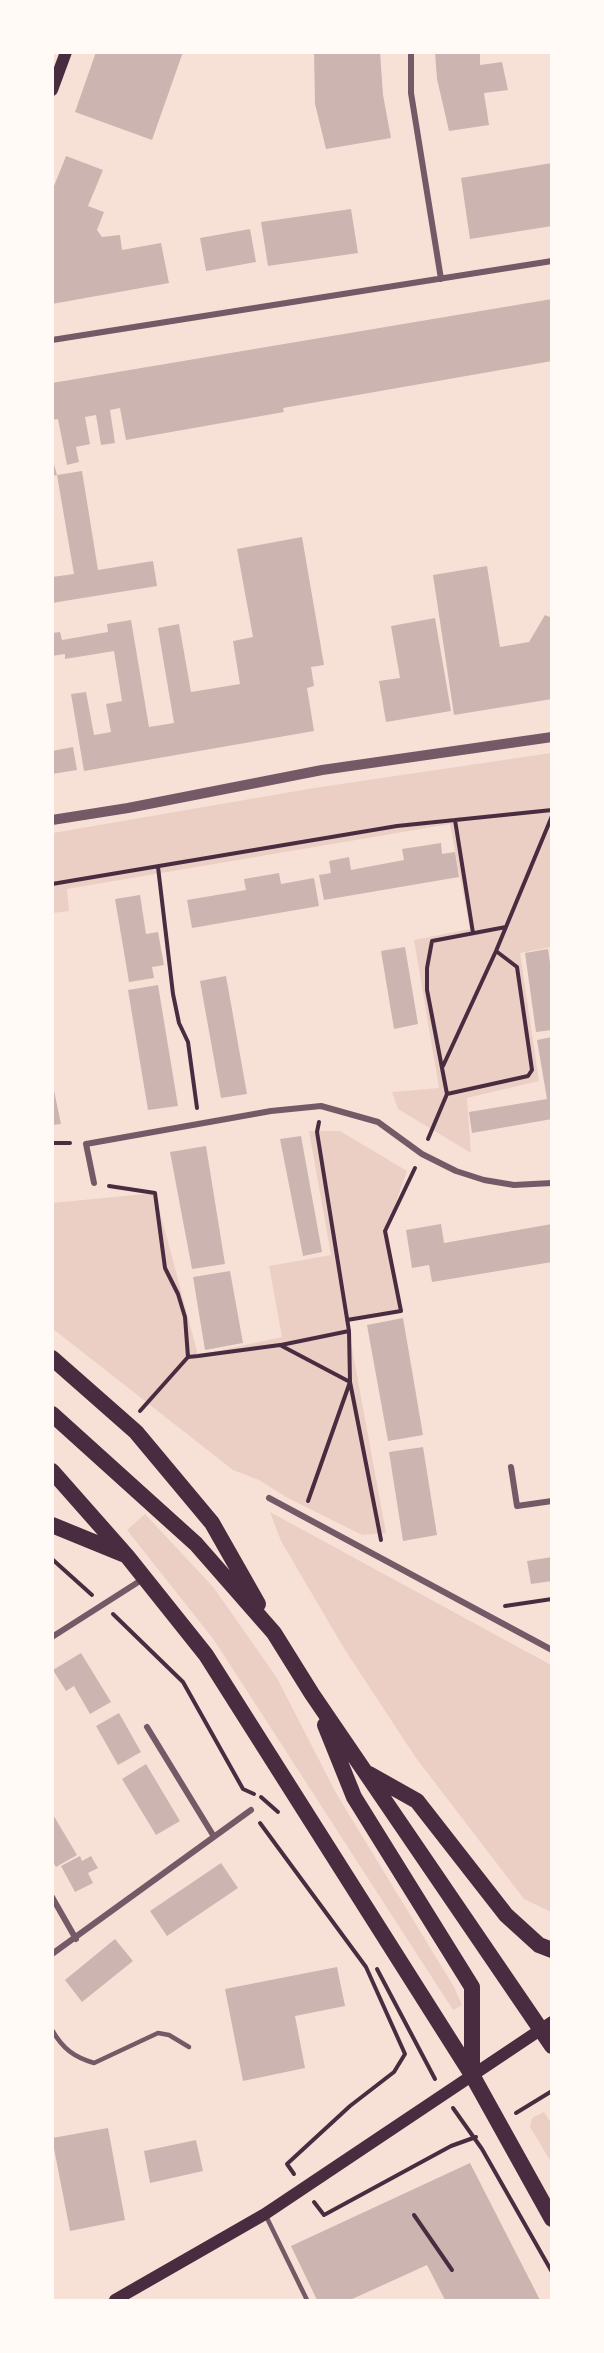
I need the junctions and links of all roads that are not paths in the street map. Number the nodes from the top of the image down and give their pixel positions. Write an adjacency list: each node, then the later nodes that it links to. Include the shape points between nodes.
1 (66, 52): 3 (main road)
2 (411, 52): 5 (street, via 411,93)
3 (52, 90)
4 (552, 261): 5 (street)
5 (441, 279): 6 (street)
6 (52, 340)
7 (552, 737): 8 (street, via 322,770)
8 (52, 820)
9 (94, 1183): 10 (street, via 86,1144 271,1111 321,1106 378,1122 422,1154 456,1171 514,1185)
10 (552, 1183)
11 (52, 1358): 20 (highway, via 128,1425 212,1523)
12 (52, 1414): 20 (highway, via 196,1544)
13 (511, 1467): 16 (street, via 517,1506)
14 (52, 1471): 18 (highway)
15 (269, 1498): 22 (street)
16 (552, 1501)
17 (52, 1525): 18 (highway)
18 (127, 1556): 19 (highway)
19 (144, 1579): 21 (street); 36 (highway, via 206,1655)
20 (274, 1633): 23 (highway)
21 (52, 1637)
22 (552, 1650)
23 (312, 1694): 25 (highway); 36 (highway, via 354,1797 472,1987)
24 (147, 1727): 27 (street)
25 (366, 1772): 30 (highway, via 417,1801 506,1915 539,1945); 32 (highway)
26 (251, 1810): 27 (street)
27 (213, 1835): 29 (street)
28 (52, 1897): 29 (street)
29 (76, 1939): 31 (street)
30 (552, 1950)
31 (52, 1954)
32 (546, 2025): 34 (highway); 36 (main road)
33 (52, 2030): 35 (lane, via 75,2057 94,2063 158,2033)
34 (552, 2046)
35 (189, 2047)
36 (472, 2075): 37 (main road); 38 (highway)
37 (265, 2214): 39 (main road); 40 (lane)
38 (552, 2219)
39 (115, 2301)
40 (307, 2301)

